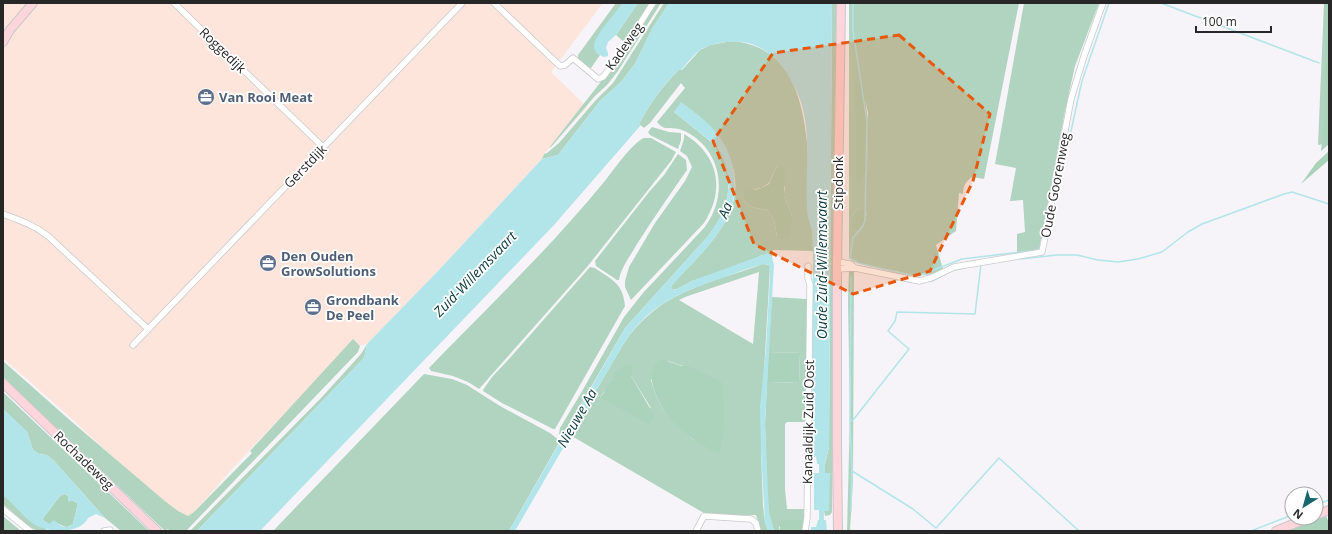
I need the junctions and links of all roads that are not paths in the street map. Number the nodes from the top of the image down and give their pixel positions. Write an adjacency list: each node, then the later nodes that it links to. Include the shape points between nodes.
1 (33, 3): 8 (main road)
2 (174, 3): 9 (street, Roggedijk)
3 (462, 3): 9 (street, Gerstdijk)
4 (494, 3): 5 (street, Kadeweg, via 560,66 565,66 573,58 598,79 603,77 622,52)
5 (653, 3)
6 (841, 3): 12 (main road, Stipdonk)
7 (1103, 3): 12 (street, Oude Goorenweg, via 1071,99 1042,252 954,267 919,281 855,268 845,263)
8 (3, 42)
9 (323, 147): 13 (street, Gerstdijk)
10 (3, 214): 13 (street, via 25,222 48,236)
11 (808, 266): 26 (street, Kanaaldijk Zuid Oost, via 810,285)
12 (838, 266): 27 (main road, Stipdonk)
13 (148, 329): 14 (street, Gerstdijk)
14 (133, 345)
15 (3, 378): 17 (main road, Rochadeweg)
16 (3, 383): 17 (main road, Rochadeweg)
17 (11, 389): 23 (main road, Rochadeweg)
18 (3, 509): 21 (street)
19 (1288, 526): 28 (main road)
20 (110, 530): 22 (street)
21 (30, 531)
22 (104, 531)
23 (157, 531)
24 (696, 531): 25 (street, via 704,516 751,519)
25 (758, 531)
26 (805, 531)
27 (838, 531)
28 (1276, 531)

